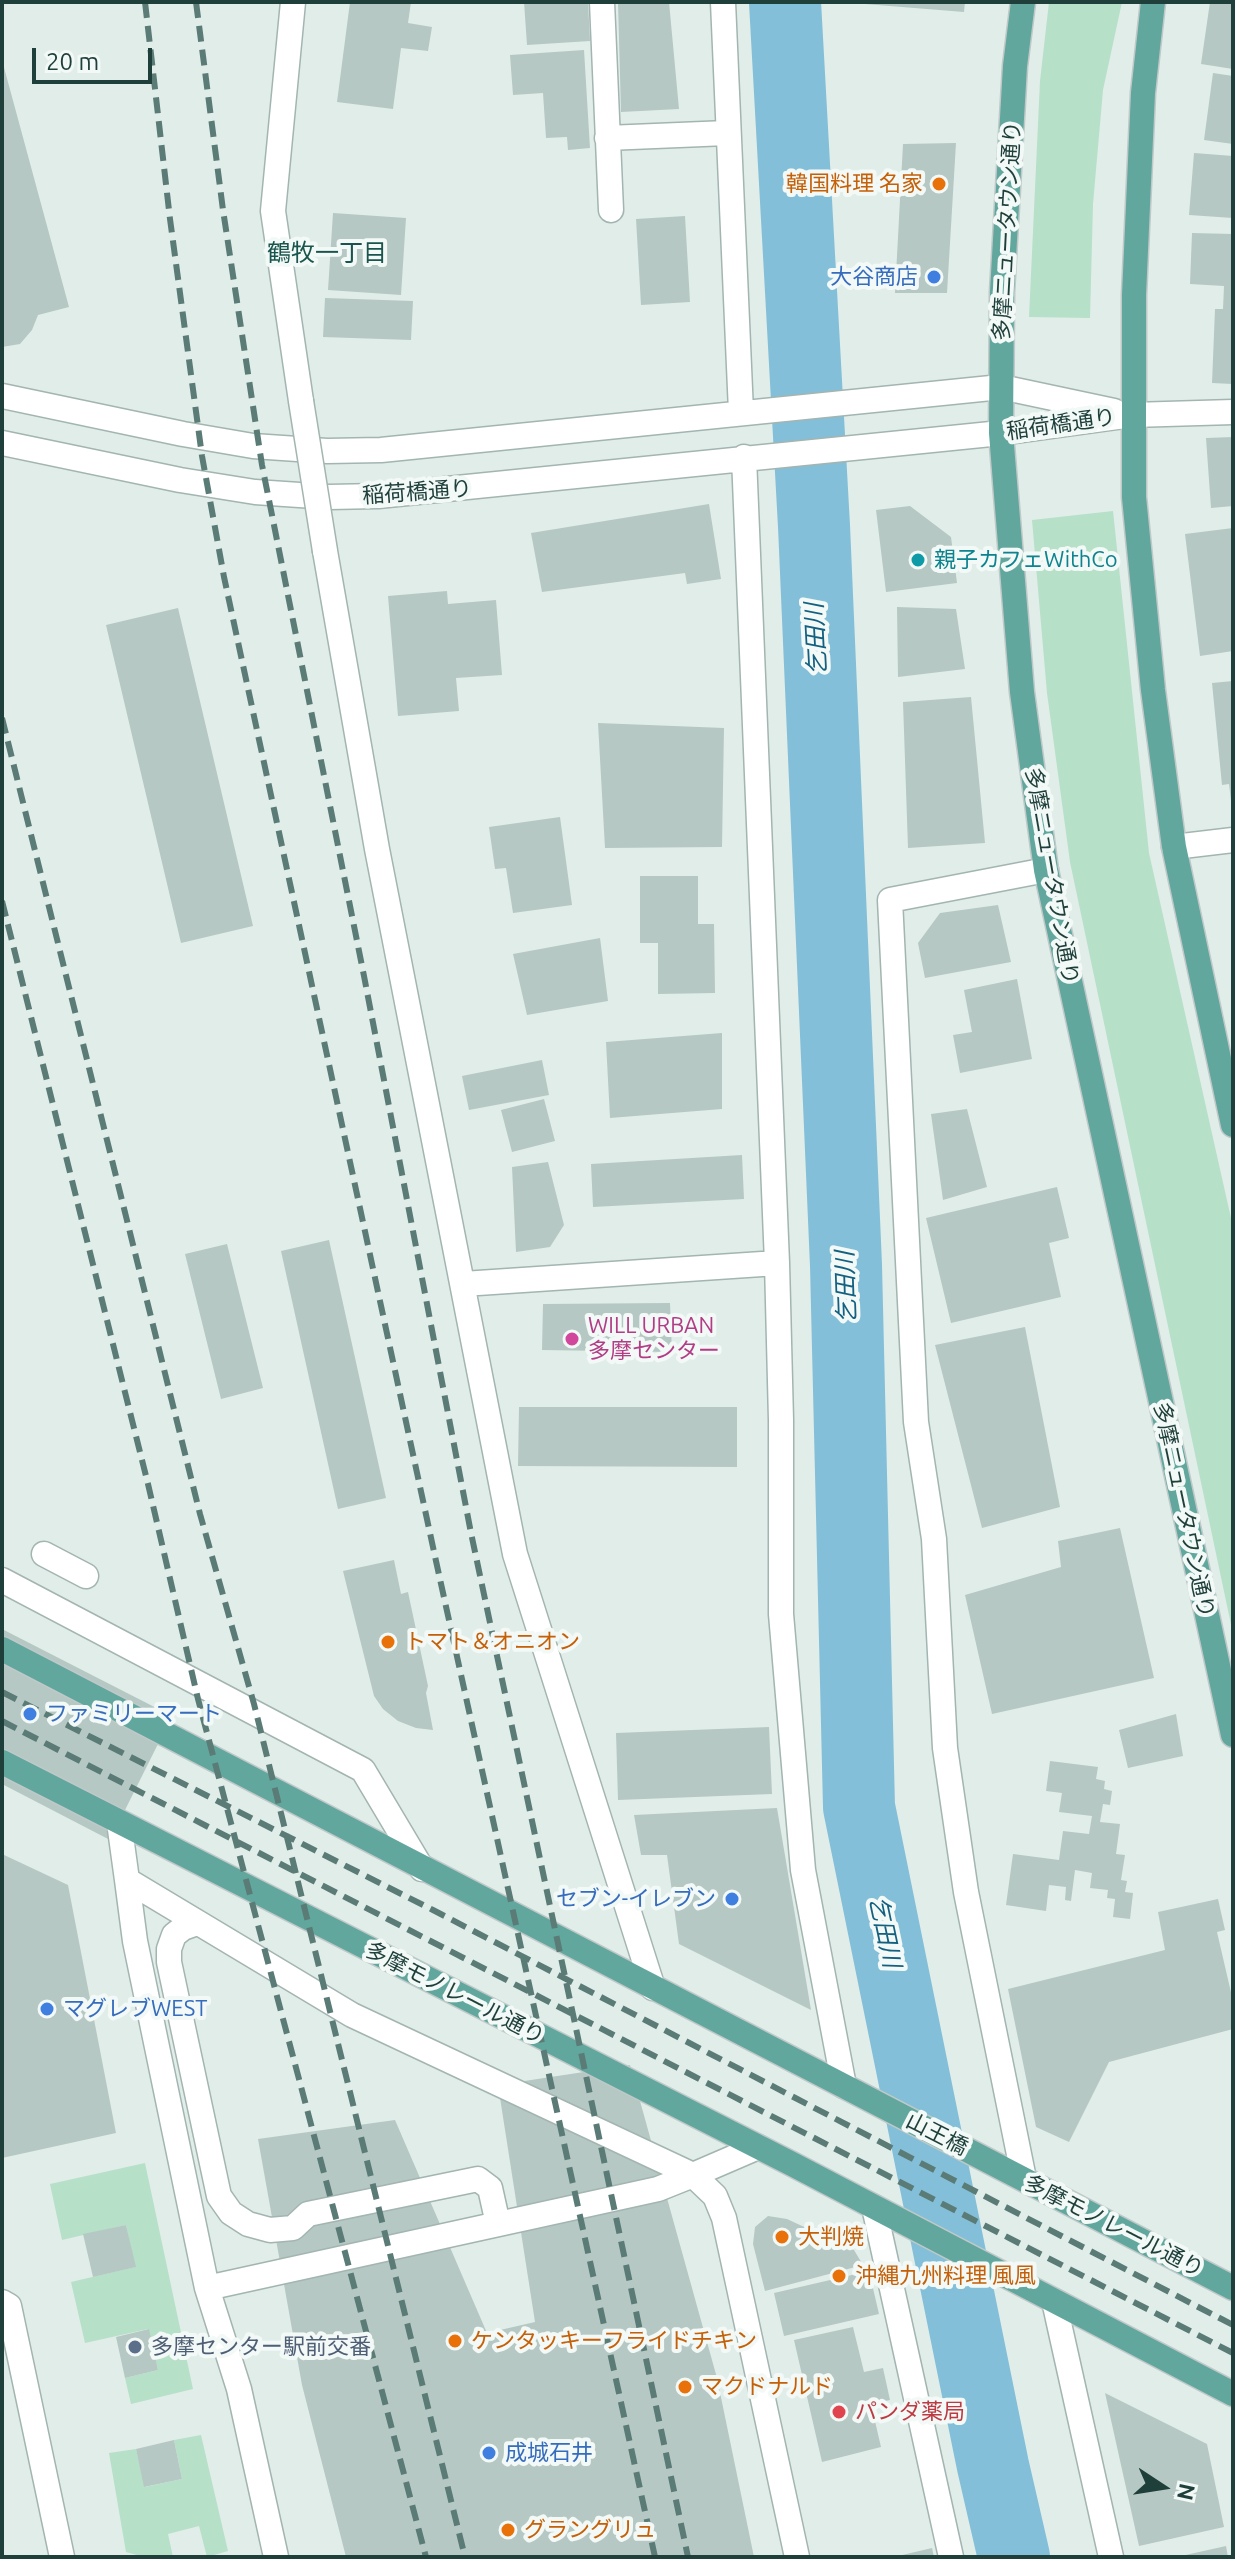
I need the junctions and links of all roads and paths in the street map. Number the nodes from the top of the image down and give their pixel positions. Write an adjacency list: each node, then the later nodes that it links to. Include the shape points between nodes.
1 (293, 2): 22 (street, bridge, via 273,211 377,849)
2 (602, 2): 7 (street)
3 (723, 2): 6 (street)
4 (1023, 2): 9 (main road, 多摩ニュータウン通り, via 1002,292)
5 (1153, 2): 13 (main road, via 1143,93)
6 (727, 133): 7 (street); 11 (street)
7 (607, 138): 8 (street)
8 (611, 210)
9 (1001, 387): 11 (street, 稲荷橋通り); 13 (street, 稲荷橋通り); 14 (main road, 多摩ニュータウン通り)
10 (2, 396): 11 (street, 稲荷橋通り, via 253,446 327,451 381,450)
11 (741, 412)
12 (1233, 412): 13 (street)
13 (1132, 415): 14 (street, 稲荷橋通り); 18 (main road, via 1138,557)
14 (1001, 433): 16 (street, 稲荷橋通り); 19 (main road, 多摩ニュータウン通り, via 1022,692)
15 (2, 443): 16 (street, 稲荷橋通り, via 180,480 329,497 435,492)
16 (744, 457): 21 (street)
17 (1233, 840): 18 (street)
18 (1174, 847): 20 (main road)
19 (1046, 870): 27 (main road, 多摩ニュータウン通り); 38 (street, via 890,900 916,1422 934,1539 945,1748 966,1892)
20 (1233, 1125)
21 (777, 1263): 22 (street); 34 (street, via 782,1629 803,1870)
22 (463, 1284): 33 (street, via 515,1554)
23 (44, 1554): 24 (street)
24 (86, 1576)
25 (2, 1580): 30 (street, via 363,1770)
26 (2, 1649): 30 (main road)
27 (1233, 1735)
28 (2, 1762): 29 (main road, 多摩モノレール通り)
29 (119, 1822): 31 (street); 35 (main road, 多摩モノレール通り)
30 (422, 1869): 33 (main road)
31 (127, 1880): 32 (street); 41 (street)
32 (197, 1923): 37 (street, via 352,2015); 40 (street, via 174,1935 169,1962 219,2196 231,2213 270,2230 293,2228 308,2214 478,2179 490,2188)
33 (653, 1988): 34 (main road)
34 (844, 2086): 36 (main road, 山王橋)
35 (758, 2147): 37 (street); 39 (main road, 多摩モノレール通り)
36 (996, 2164): 38 (main road, 多摩モノレール通り)
37 (693, 2175): 40 (street, via 658,2189); 48 (street, via 715,2196 724,2218)
38 (1024, 2179): 42 (main road, 多摩モノレール通り)
39 (874, 2207): 43 (main road, 多摩モノレール通り); 49 (street)
40 (498, 2224): 41 (street)
41 (207, 2288): 47 (street, via 239,2389)
42 (1233, 2288)
43 (1054, 2301): 45 (main road); 50 (street)
44 (2, 2302): 46 (street, via 9,2306)
45 (1233, 2394)
46 (62, 2557)
47 (276, 2557)
48 (797, 2557)
49 (951, 2557)
50 (1111, 2557)

